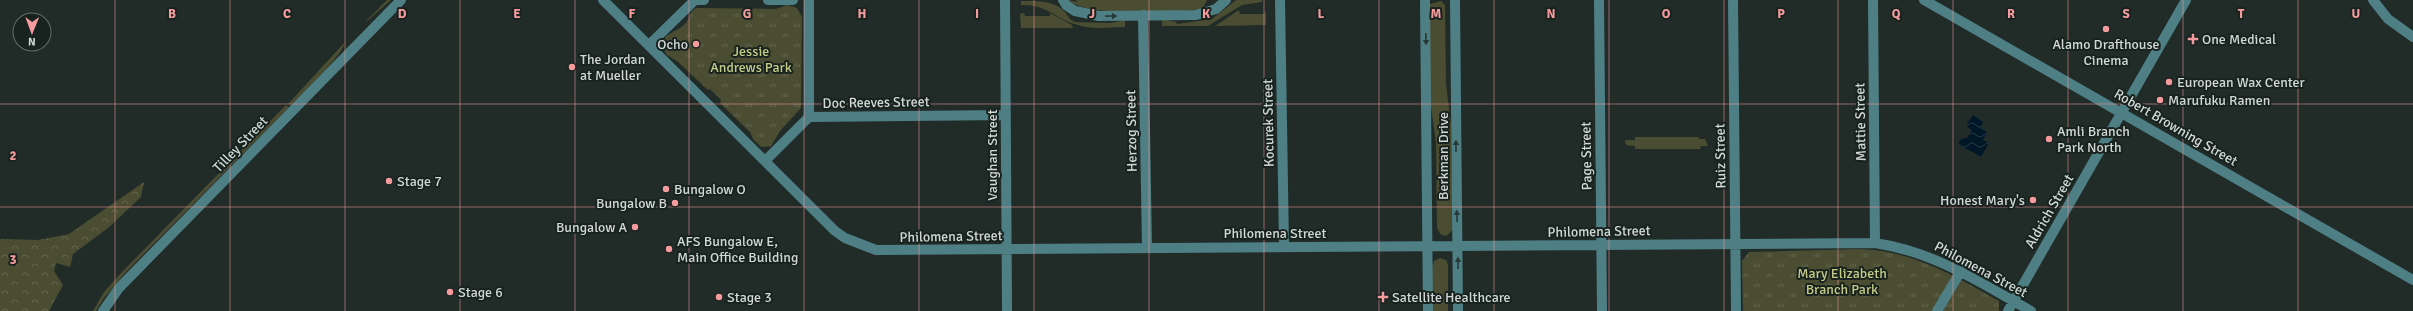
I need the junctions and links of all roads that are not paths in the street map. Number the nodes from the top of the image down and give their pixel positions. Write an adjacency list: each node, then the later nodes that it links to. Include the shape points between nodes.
1 (401, 0): 39 (street, Tilley Street, via 119,288)
2 (603, 0): 22 (street, Philomena Street)
3 (695, 0): 4 (street); 22 (street)
4 (704, 0)
5 (768, 0): 6 (street)
6 (793, 0)
7 (809, 0): 25 (street)
8 (1005, 0): 24 (street, Vaughan Street)
9 (1063, 0): 20 (street, one-way to 20, via 1066,5 1085,15)
10 (1226, 0): 20 (street, via 1216,9 1203,14)
11 (1280, 0): 30 (street, Kocurek Street)
12 (1425, 0): 32 (street, Berkman Drive, one-way to 32)
13 (1455, 0): 33 (street, Berkman Drive, one-way to 13)
14 (1599, 0): 29 (street, Page Street)
15 (1732, 0): 28 (street, Ruiz Street)
16 (1873, 0): 27 (street, Mattie Street)
17 (1924, 0): 23 (street, Robert Browning Street)
18 (2186, 0): 23 (street, Aldrich Street)
19 (2373, 0): 21 (street, via 2388,19)
20 (1143, 15): 31 (street, Herzog Street)
21 (2413, 37)
22 (649, 45): 26 (street, Philomena Street)
23 (2122, 112): 36 (street, Robert Browning Street); 37 (street, Aldrich Street)
24 (1006, 114): 25 (street, Doc Reeves Street); 34 (street, Vaughan Street)
25 (809, 117): 26 (street, Doc Reeves Street)
26 (764, 161): 34 (street, Philomena Street, via 835,231 858,245 890,251)
27 (1875, 243): 28 (street, Philomena Street); 35 (street, Philomena Street, via 1917,251)
28 (1735, 244): 29 (street, Philomena Street); 43 (street, Ruiz Street)
29 (1601, 245): 33 (street, Philomena Street); 42 (street, Page Street)
30 (1284, 246): 31 (street, Philomena Street); 32 (street, Philomena Street)
31 (1147, 247): 34 (street, Philomena Street)
32 (1428, 247): 33 (street, Philomena Street); 40 (street, Berkman Drive)
33 (1458, 247): 41 (street, Berkman Drive, one-way to 33)
34 (1006, 249): 38 (street, Vaughan Street)
35 (1961, 271): 37 (street, Philomena Street); 44 (street)
36 (2413, 280)
37 (2013, 301): 45 (street, Aldrich Street); 46 (street, Philomena Street)
38 (1007, 310)
39 (103, 311)
40 (1428, 311)
41 (1458, 311)
42 (1602, 311)
43 (1736, 311)
44 (1937, 311)
45 (2008, 311)
46 (2031, 311)

